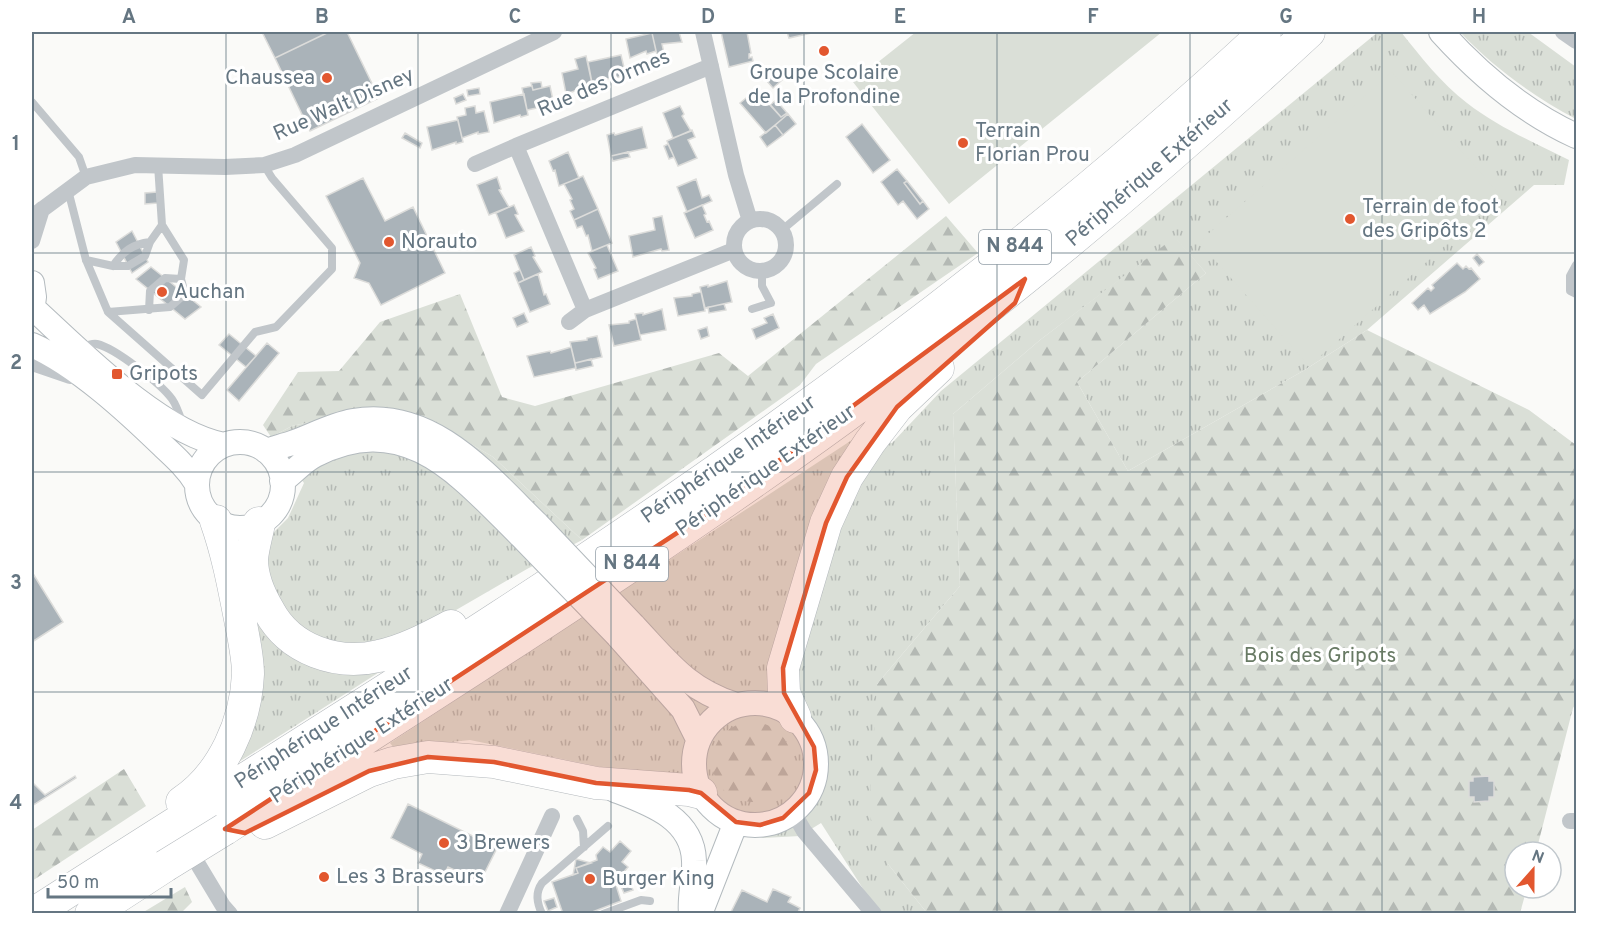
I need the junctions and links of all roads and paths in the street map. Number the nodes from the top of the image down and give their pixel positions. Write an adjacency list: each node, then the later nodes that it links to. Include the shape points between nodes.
1 (554, 32): 14 (street, Rue Walt Disney, via 295,155)
2 (703, 32): 8 (street)
3 (1264, 32): 49 (highway, Périphérique Intérieur / N 844, via 1070,201 897,339 733,459)
4 (1309, 32): 30 (highway, Périphérique Extérieur / N 844, via 1182,147)
5 (1441, 32): 10 (main road, via 1502,91)
6 (1563, 32): 7 (street)
7 (1576, 41)
8 (711, 66): 11 (street, Rue des Ormes); 19 (street)
9 (32, 102): 15 (lane, via 80,158)
10 (1576, 136)
11 (516, 146): 12 (street, Rue des Ormes); 36 (street)
12 (475, 164)
13 (158, 165): 14 (street, Rue Walt Disney); 15 (street, Rue Walt Disney, via 135,165); 20 (lane)
14 (264, 165): 37 (lane, via 332,248 332,269 276,327 255,332 202,395)
15 (86, 177): 17 (street, Rue Walt Disney)
16 (837, 184): 21 (lane)
17 (68, 189): 18 (street, Rue Walt Disney); 25 (lane)
18 (37, 212): 22 (street, Rue Walt Disney)
19 (750, 220): 21 (street, via 774,223); 24 (street, via 734,238)
20 (162, 225): 23 (lane); 29 (lane, via 184,260)
21 (782, 230): 28 (street, via 787,249 780,263)
22 (32, 241)
23 (150, 242): 27 (lane, via 138,243 122,253); 27 (lane, via 145,256 128,266)
24 (734, 250): 28 (street, via 739,262); 36 (street)
25 (86, 260): 27 (lane); 37 (lane)
26 (1576, 265): 32 (lane, via 1570,276 1570,291)
27 (113, 266)
28 (762, 272): 33 (lane, via 762,286 771,303)
29 (181, 279): 35 (lane, via 165,278 150,291); 35 (lane, via 185,294 170,307)
30 (1024, 279): 52 (highway, via 1016,303 897,407 847,477 826,524 783,668 784,693); 62 (highway, Périphérique Extérieur / N 844, via 896,379 709,512)
31 (32, 283): 34 (main road)
32 (1576, 294)
33 (752, 309)
34 (32, 310): 42 (main road, via 165,421)
35 (149, 310): 37 (lane)
36 (585, 310): 38 (street)
37 (108, 312)
38 (569, 322)
39 (32, 345): 41 (main road)
40 (32, 363): 41 (street)
41 (93, 385): 45 (main road, via 143,426 190,472)
42 (224, 445): 43 (main road, via 246,442); 45 (main road, via 205,460)
43 (266, 451): 44 (main road, via 277,464); 48 (main road, via 352,421 414,426 441,438 476,464)
44 (282, 481): 47 (main road, via 277,506); 48 (main road, via 312,456 340,445 369,440 395,442 421,450 443,463)
45 (197, 484): 46 (main road, via 200,501)
46 (216, 521): 47 (main road, via 237,527); 56 (highway, via 227,554 248,671 238,726)
47 (259, 523): 49 (highway, via 252,560 265,604 272,618 293,640 324,655 379,657 482,610)
48 (529, 530): 50 (main road, bridge)
49 (508, 610): 56 (highway, Périphérique Intérieur / N 844)
50 (625, 630): 51 (main road, via 686,680); 53 (main road, via 683,709)
51 (736, 705): 52 (main road, via 773,705); 53 (main road, via 713,718)
52 (795, 717): 57 (main road, via 814,747 816,770 809,793)
53 (698, 739): 55 (main road, via 693,766)
54 (596, 783): 55 (highway); 62 (highway, via 494,762 428,757 369,771 245,833); 72 (main road, via 663,810 679,824 694,859)
55 (701, 793): 60 (main road, via 716,811)
56 (192, 804): 67 (highway)
57 (793, 812): 60 (main road, via 766,824); 74 (street, via 804,831)
58 (552, 816): 69 (street)
59 (577, 819): 64 (lane)
60 (736, 822): 73 (main road)
61 (608, 826): 64 (lane)
62 (225, 829): 68 (highway, Périphérique Extérieur / N 844, bridge)
63 (184, 841): 66 (street)
64 (584, 847): 70 (lane, via 537,890)
65 (650, 901): 71 (lane, via 641,900)
66 (222, 911)
67 (33, 914)
68 (91, 914)
69 (507, 914)
70 (542, 914)
71 (603, 914)
72 (691, 914)
73 (700, 914)
74 (874, 914)

